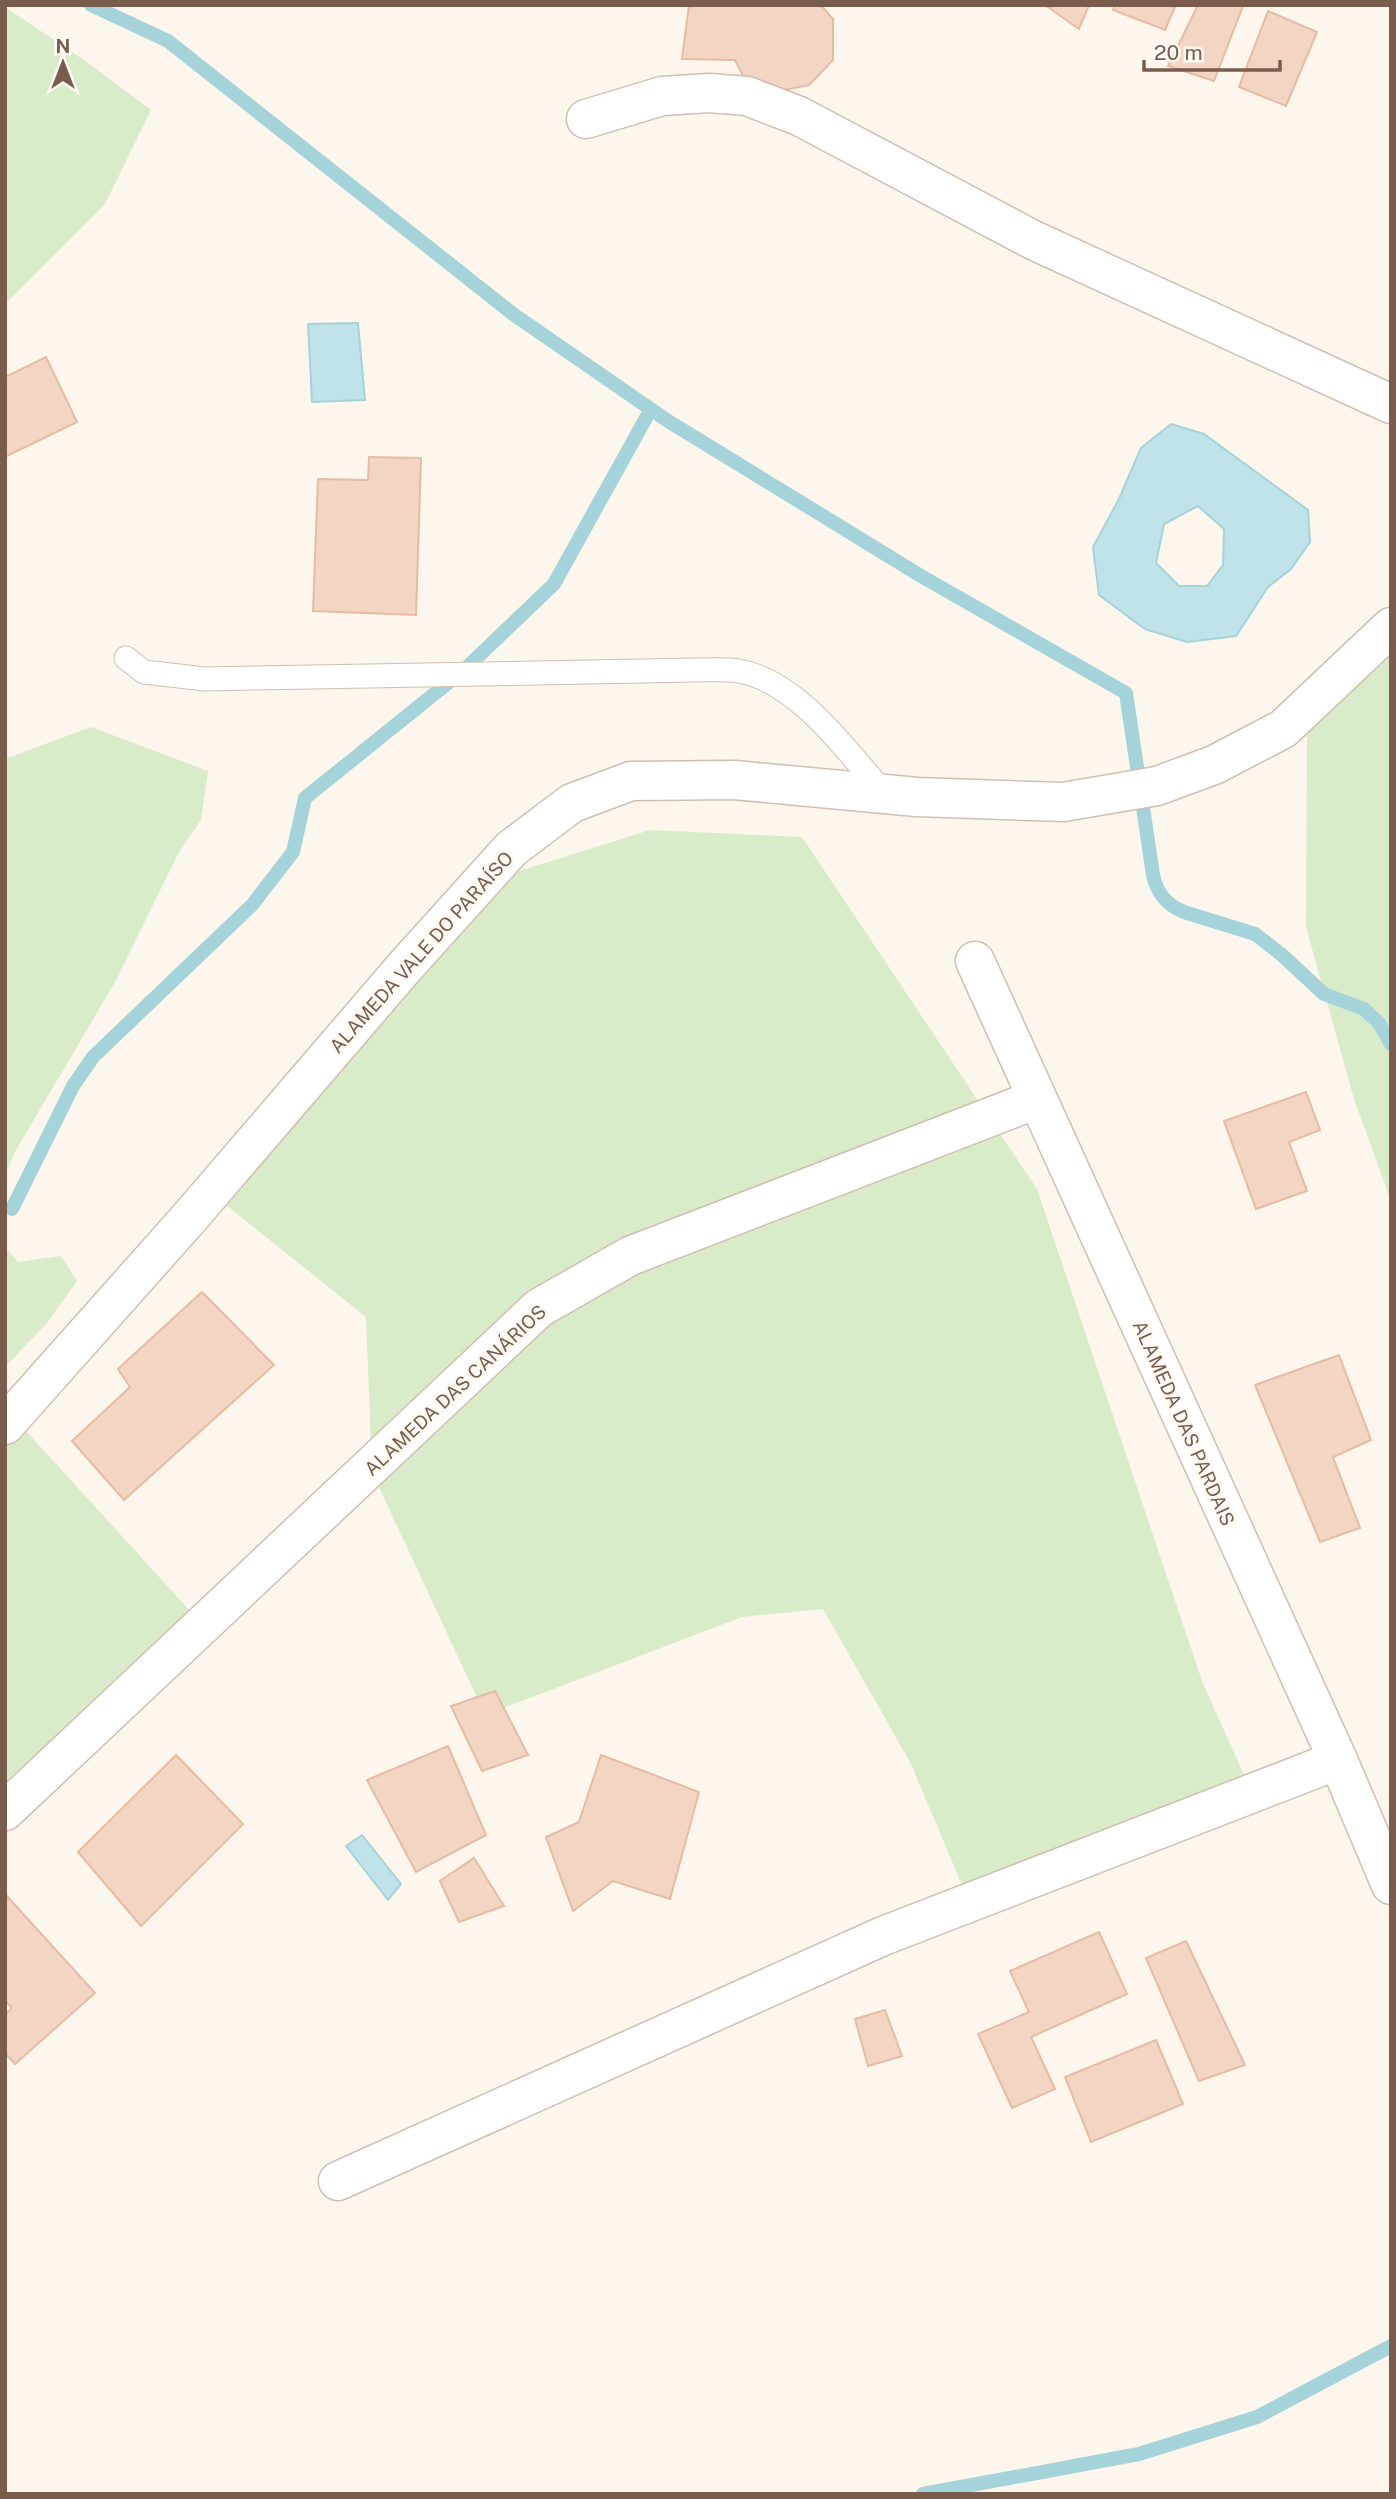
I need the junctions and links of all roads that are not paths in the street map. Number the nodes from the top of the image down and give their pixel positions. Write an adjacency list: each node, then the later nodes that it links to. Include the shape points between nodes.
1 (586, 119): 2 (street, via 662,96 747,96 799,116 1033,240)
2 (1391, 404)
3 (1391, 627): 5 (street, ALAMEDA VALE DO PARAÍSO, via 1283,729 1214,765 1157,786 1063,802)
4 (126, 658): 5 (lane, via 144,672 205,679 739,671 780,688 807,708)
5 (885, 794): 8 (street, ALAMEDA VALE DO PARAÍSO, via 734,780 631,781 572,803 511,849)
6 (975, 961): 7 (street, ALAMEDA DAS PARDAIS)
7 (1037, 1099): 9 (street, ALAMEDA DAS PARDAIS); 10 (street, ALAMEDA DAS CANÁRIOS, via 630,1256 539,1308)
8 (5, 1425)
9 (1338, 1760): 11 (street, ALAMEDA DAS PARDAIS); 12 (street, via 883,1936)
10 (5, 1811)
11 (1391, 1885)
12 (338, 2181)

